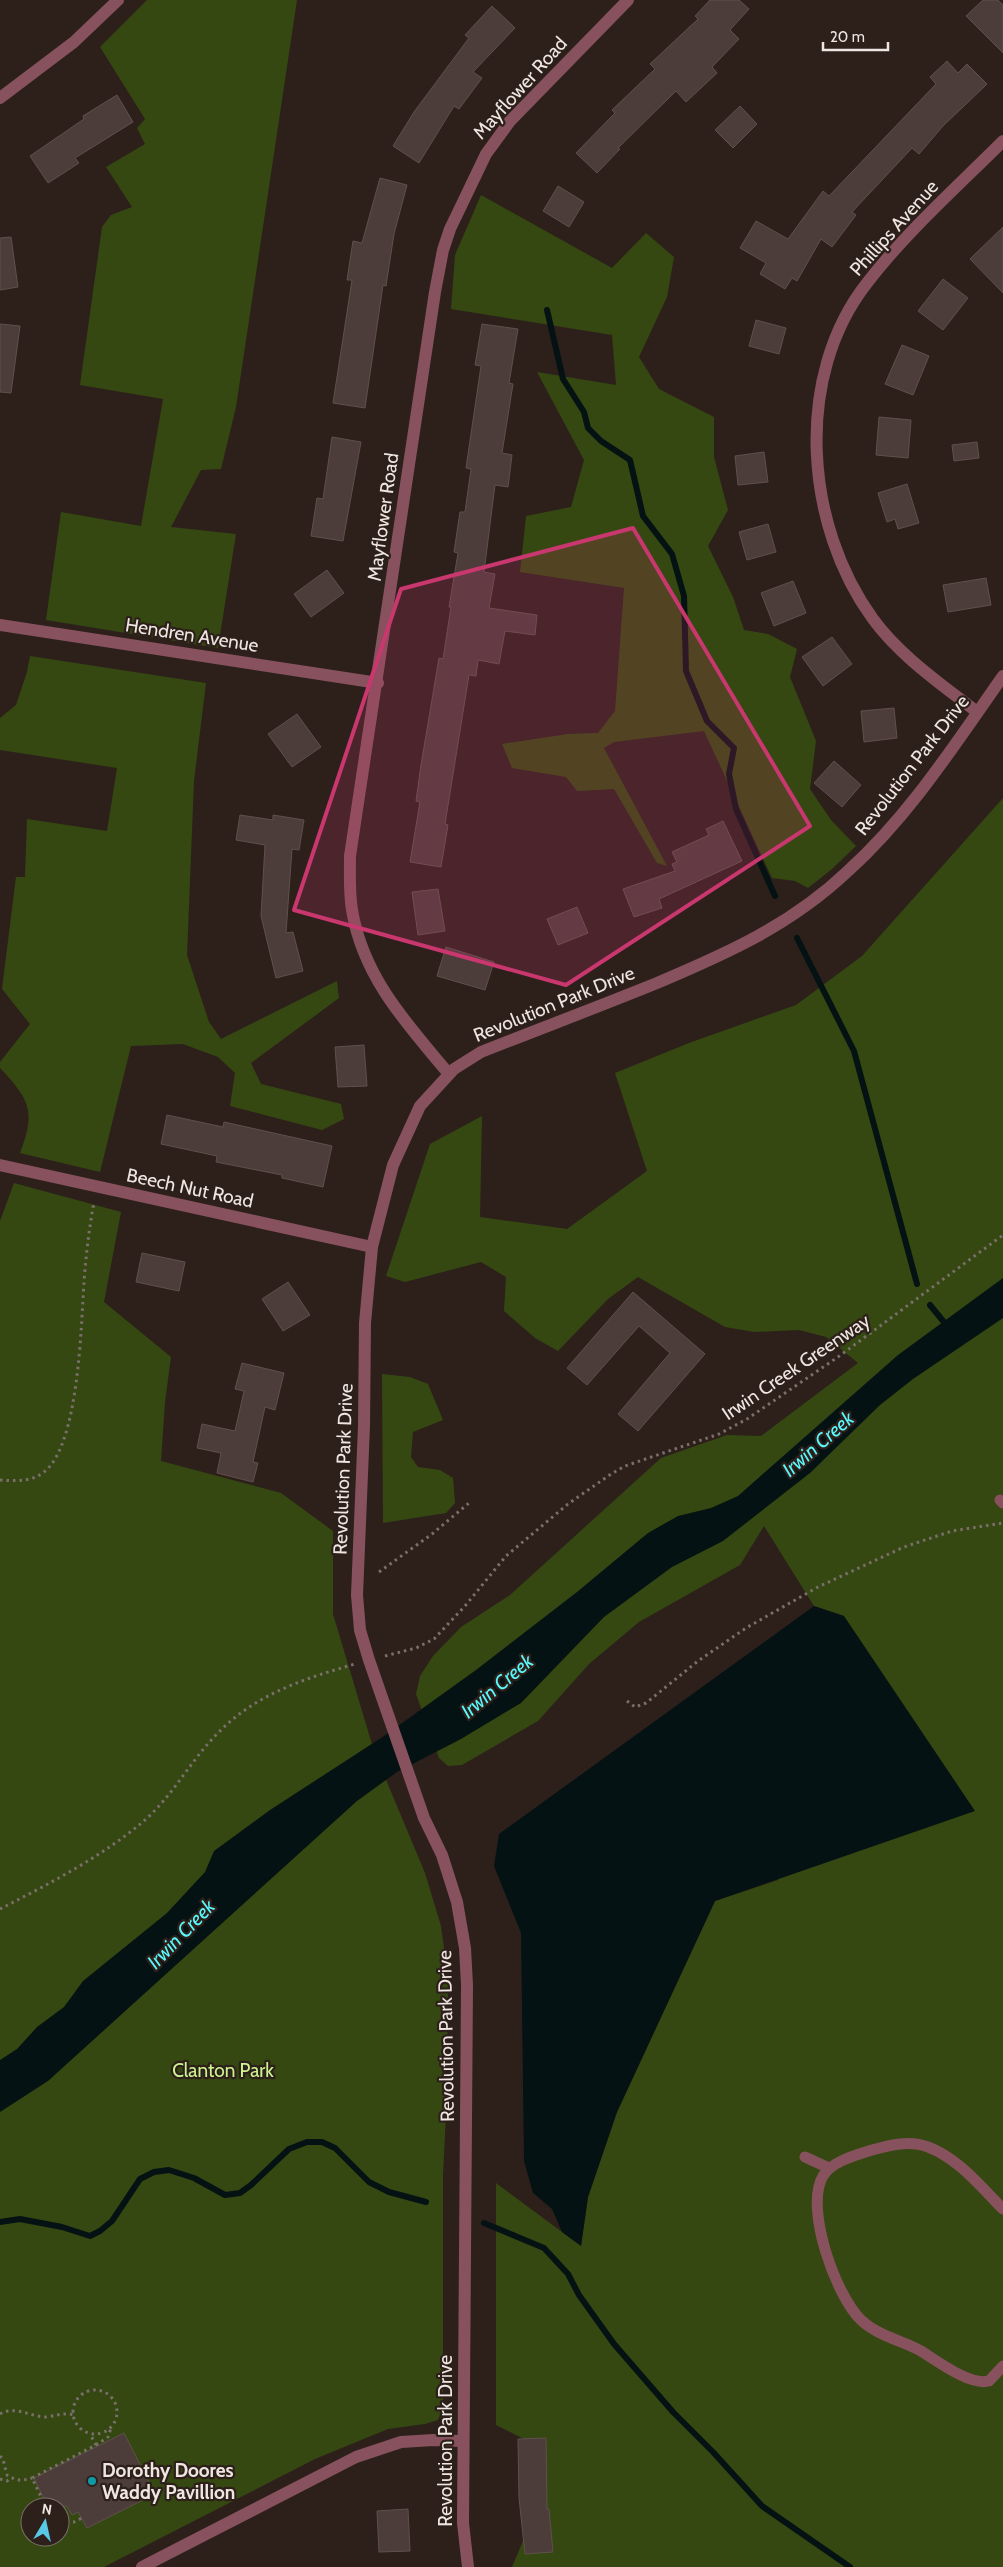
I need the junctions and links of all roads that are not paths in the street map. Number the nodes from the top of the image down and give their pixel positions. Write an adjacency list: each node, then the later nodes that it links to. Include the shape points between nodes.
1 (118, 0): 3 (street, via 74,42)
2 (628, 0): 7 (street, Mayflower Road, via 510,121 486,154 450,229 435,292)
3 (0, 98)
4 (1003, 141): 8 (street, Phillips Avenue, via 920,223 866,284 837,336 824,374 818,412 816,458 820,496 830,538 855,592 884,633 930,676)
5 (0, 626): 7 (street, Hendren Avenue)
6 (1003, 676): 8 (street, Revolution Park Drive)
7 (378, 683): 9 (street, Mayflower Road, via 350,856 352,911 361,947 376,980 398,1014)
8 (977, 712): 9 (street, Revolution Park Drive, via 942,764 887,832 848,872 804,908 732,952 481,1052)
9 (449, 1074): 11 (street, Revolution Park Drive, via 430,1093 409,1126 393,1165)
10 (0, 1165): 11 (street, Beech Nut Road)
11 (372, 1247): 16 (street, Revolution Park Drive, via 365,1323 357,1595 360,1630 385,1711 424,1818 442,1855 457,1902 465,1948)
12 (805, 2158): 13 (lane)
13 (829, 2168): 14 (lane, via 890,2145 926,2146 962,2168); 15 (lane, via 819,2185 816,2217 840,2286 859,2318 874,2329 975,2381 989,2381)
14 (1003, 2209)
15 (1003, 2366)
16 (463, 2441): 17 (street, via 401,2442 363,2454); 18 (street, Revolution Park Drive, via 463,2523)
17 (142, 2567)
18 (468, 2567)

